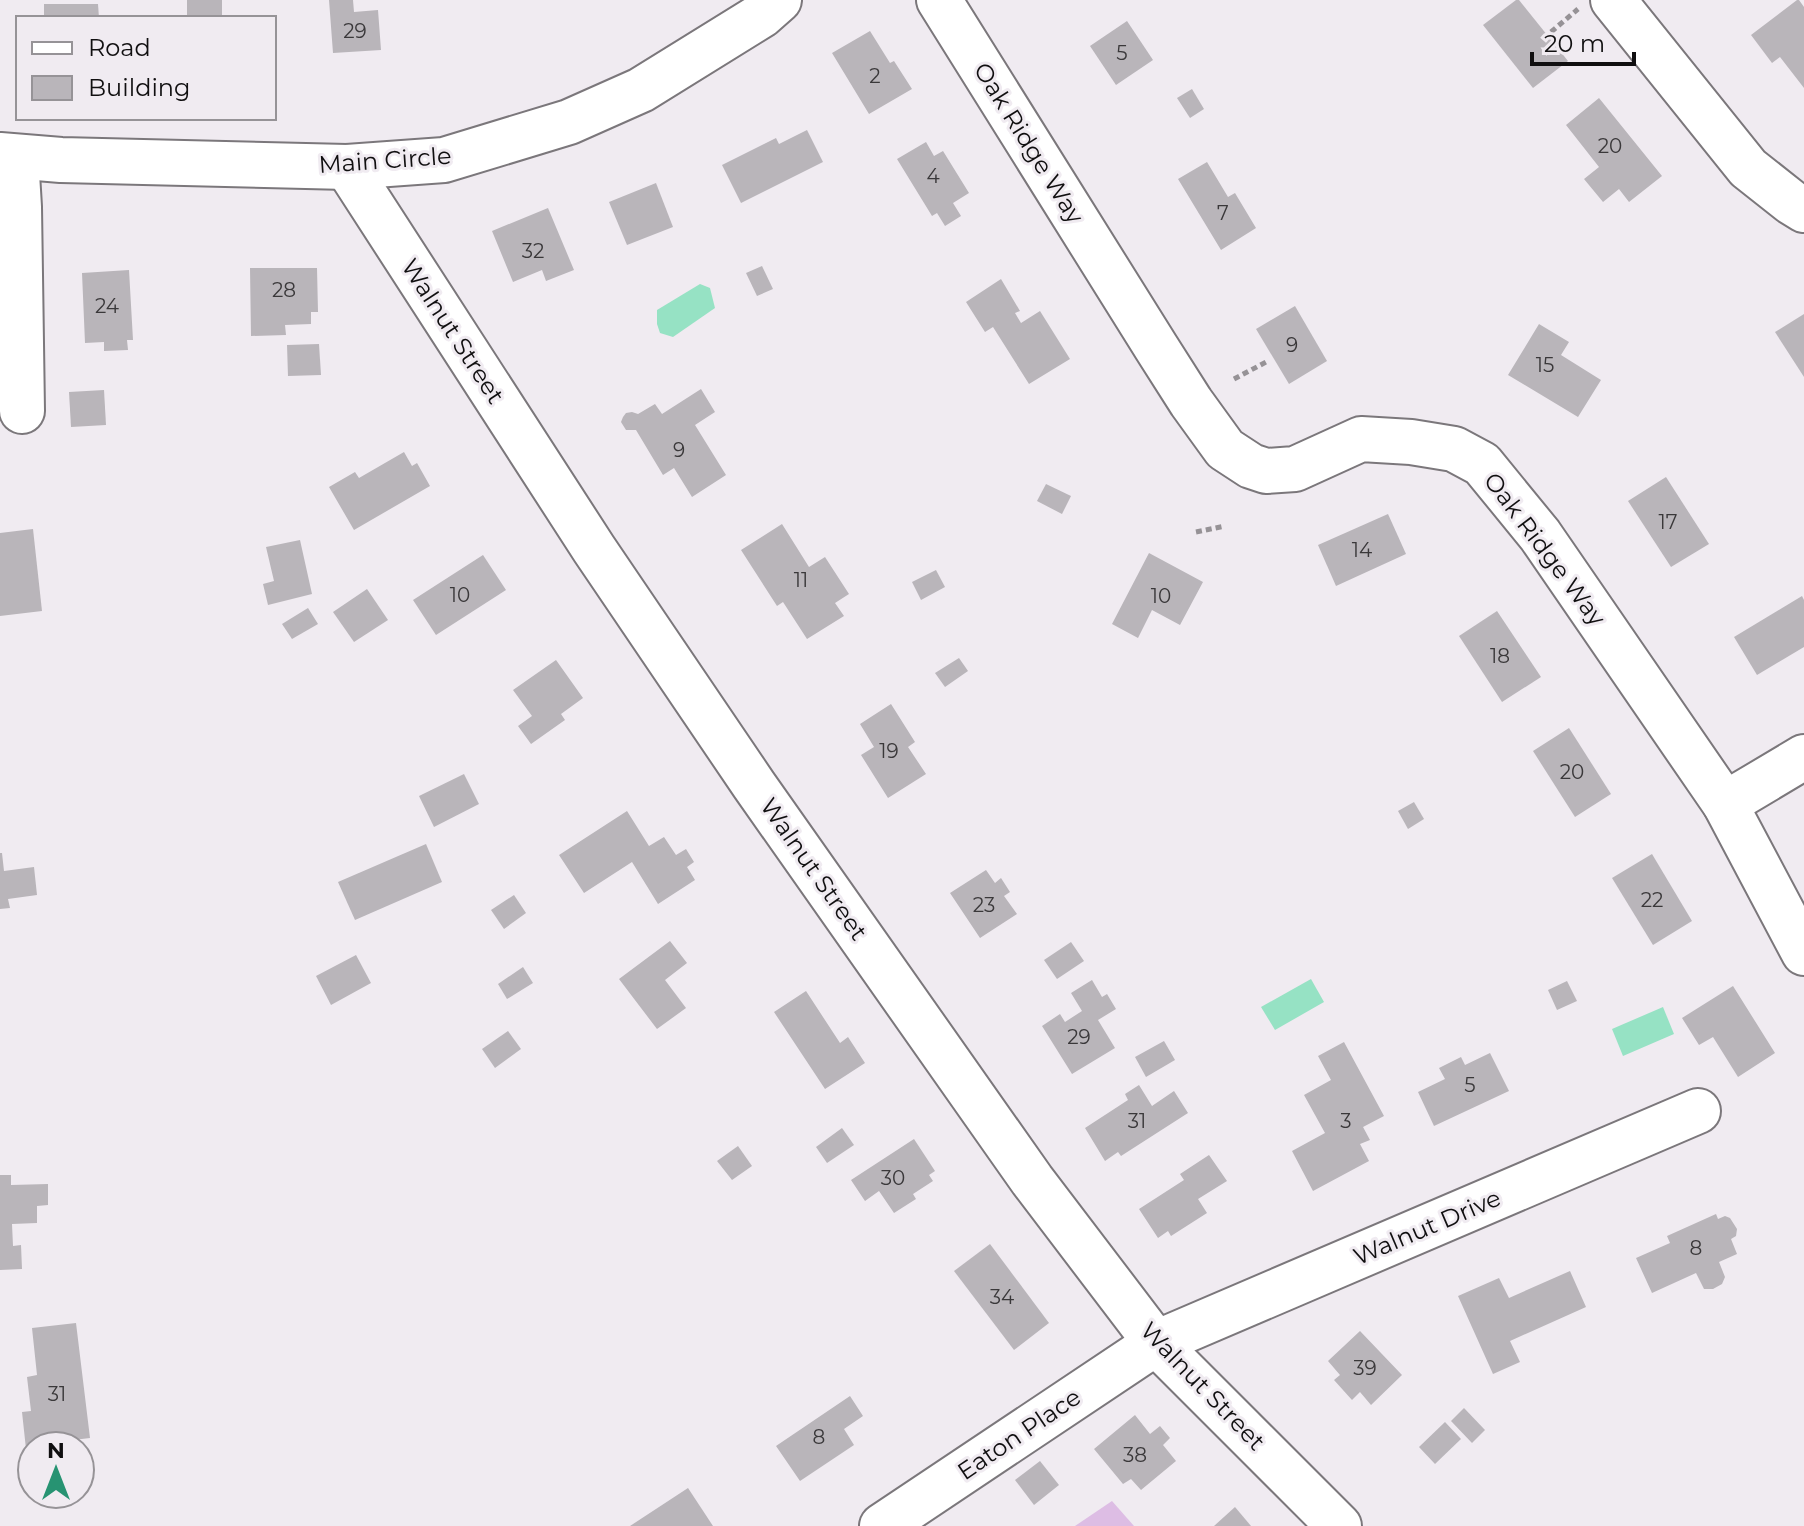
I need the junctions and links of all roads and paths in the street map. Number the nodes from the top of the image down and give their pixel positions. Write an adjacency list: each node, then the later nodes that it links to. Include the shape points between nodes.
1 (779, 0): 7 (street, Main Circle, via 641,90 569,122 444,160)
2 (939, 0): 15 (street, Oak Ridge Way, via 1225,449 1266,471 1295,469 1361,439 1454,449 1482,464 1540,535)
3 (1588, 0): 5 (path)
4 (1613, 0): 8 (street, via 1748,168)
5 (1551, 32)
6 (8, 156): 7 (street, Main Circle); 11 (street, via 19,207)
7 (347, 167): 18 (street, Walnut Street, via 754,785 1032,1180)
8 (1804, 210)
9 (1268, 361): 10 (path)
10 (1234, 379)
11 (22, 411)
12 (1225, 526): 13 (path)
13 (1196, 532)
14 (1804, 757): 15 (street)
15 (1725, 804): 16 (street, Oak Ridge Way)
16 (1804, 953)
17 (1698, 1111): 18 (street, Walnut Drive)
18 (1156, 1343): 19 (street, Eaton Place); 20 (street, Walnut Street)
19 (882, 1526)
20 (1339, 1526)

